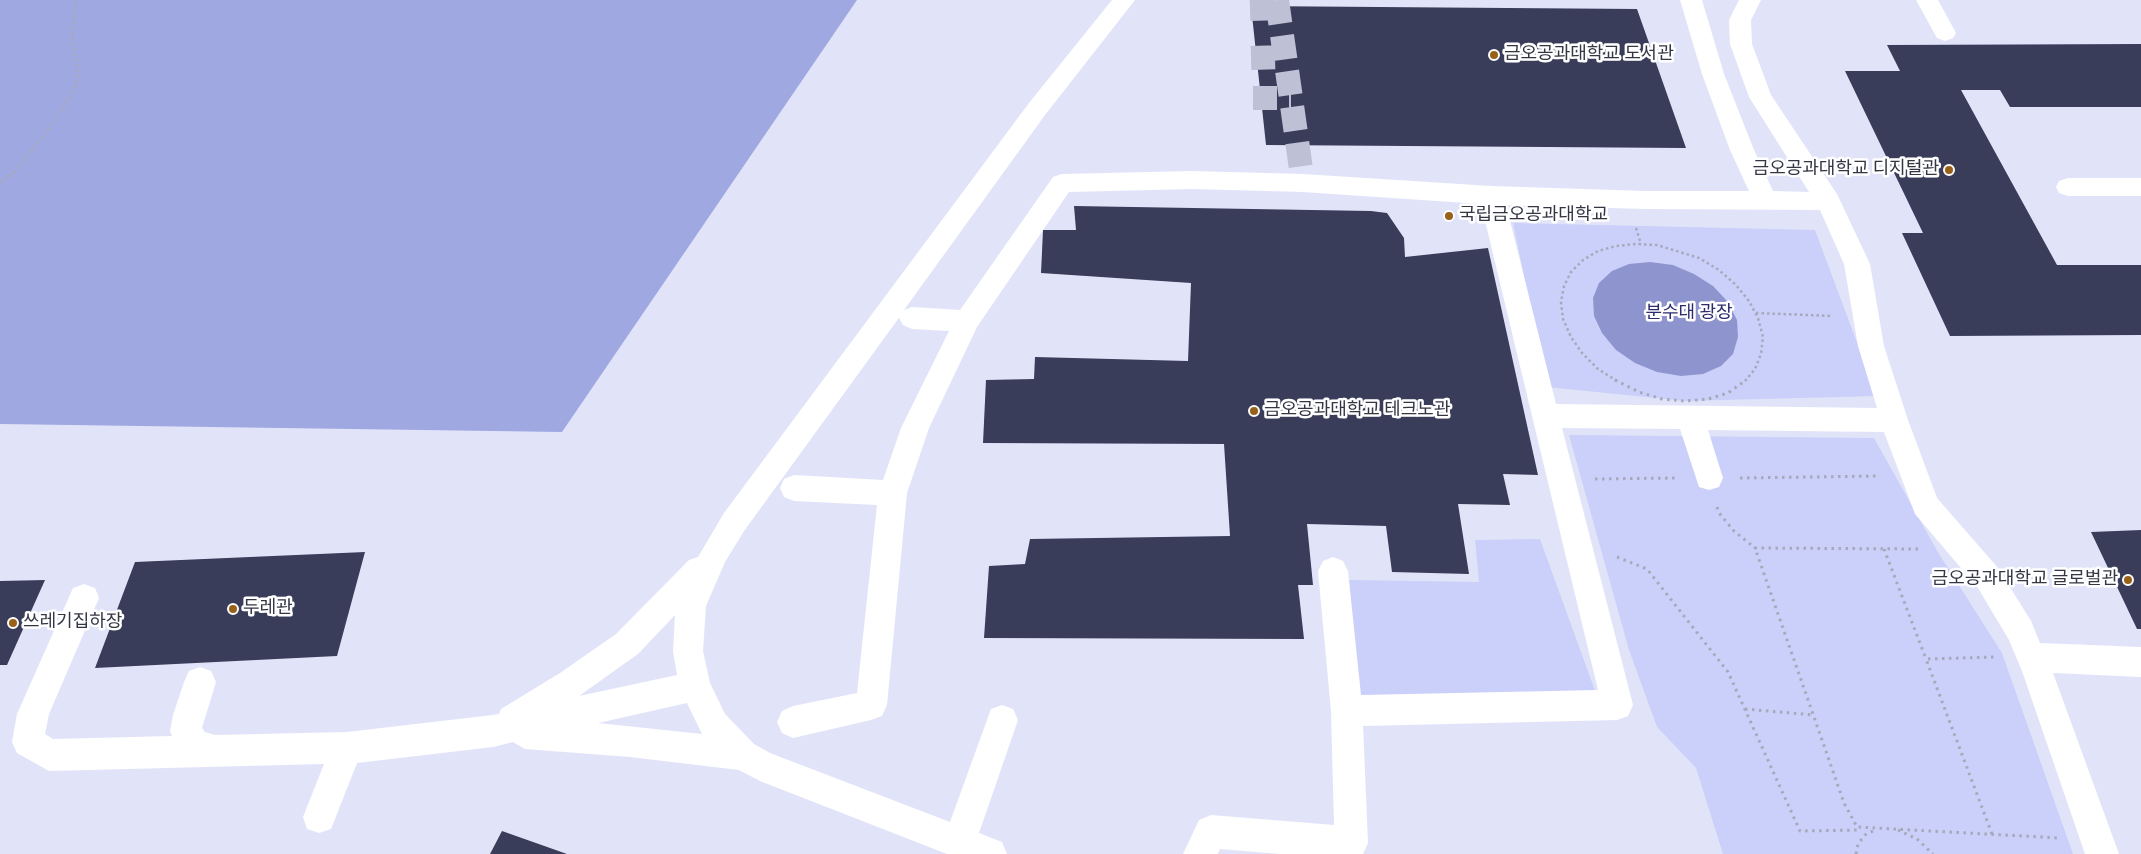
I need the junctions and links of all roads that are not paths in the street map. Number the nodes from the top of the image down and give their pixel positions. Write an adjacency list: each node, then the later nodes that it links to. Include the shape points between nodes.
1 (1124, 0): 19 (street, via 956,218 798,433)
2 (1691, 0): 9 (street, via 1713,74)
3 (1750, 0): 10 (street, via 1740,20 1740,44 1760,97)
4 (1927, 0): 5 (street)
5 (1945, 33)
6 (2068, 187): 7 (street)
7 (2141, 187)
8 (1491, 195): 9 (street); 12 (street, via 1303,183 1192,180 1062,182); 13 (street)
9 (1764, 200): 10 (street)
10 (1828, 201): 15 (street, via 1857,264 1871,346)
11 (912, 318): 12 (street)
12 (967, 321): 18 (street, via 915,428)
13 (1546, 416): 14 (street); 26 (street, via 1617,705)
14 (1690, 417): 15 (street); 16 (street)
15 (1894, 420): 22 (street, via 1926,505 1988,578 2020,631)
16 (1709, 478)
17 (794, 488): 18 (street)
18 (893, 493): 28 (street, via 871,705)
19 (714, 554): 25 (street, via 691,606 688,651); 29 (street, via 626,644 571,684)
20 (1333, 571): 26 (street)
21 (84, 598): 31 (street, via 33,714 28,742 49,755)
22 (2031, 657): 23 (street); 35 (street)
23 (2141, 662)
24 (200, 682): 31 (street, via 186,731 194,744)
25 (695, 686): 29 (street); 32 (street, via 714,725)
26 (1347, 711): 36 (street)
27 (1002, 720): 34 (street)
28 (793, 722)
29 (493, 731): 30 (street); 32 (street, via 630,741)
30 (347, 748): 31 (street); 33 (street)
31 (215, 751)
32 (743, 755): 34 (street, via 760,765)
33 (319, 817)
34 (959, 843): 37 (street)
35 (2100, 847)
36 (1350, 849): 38 (street, via 1211,832)
37 (990, 854)
38 (1200, 854)

